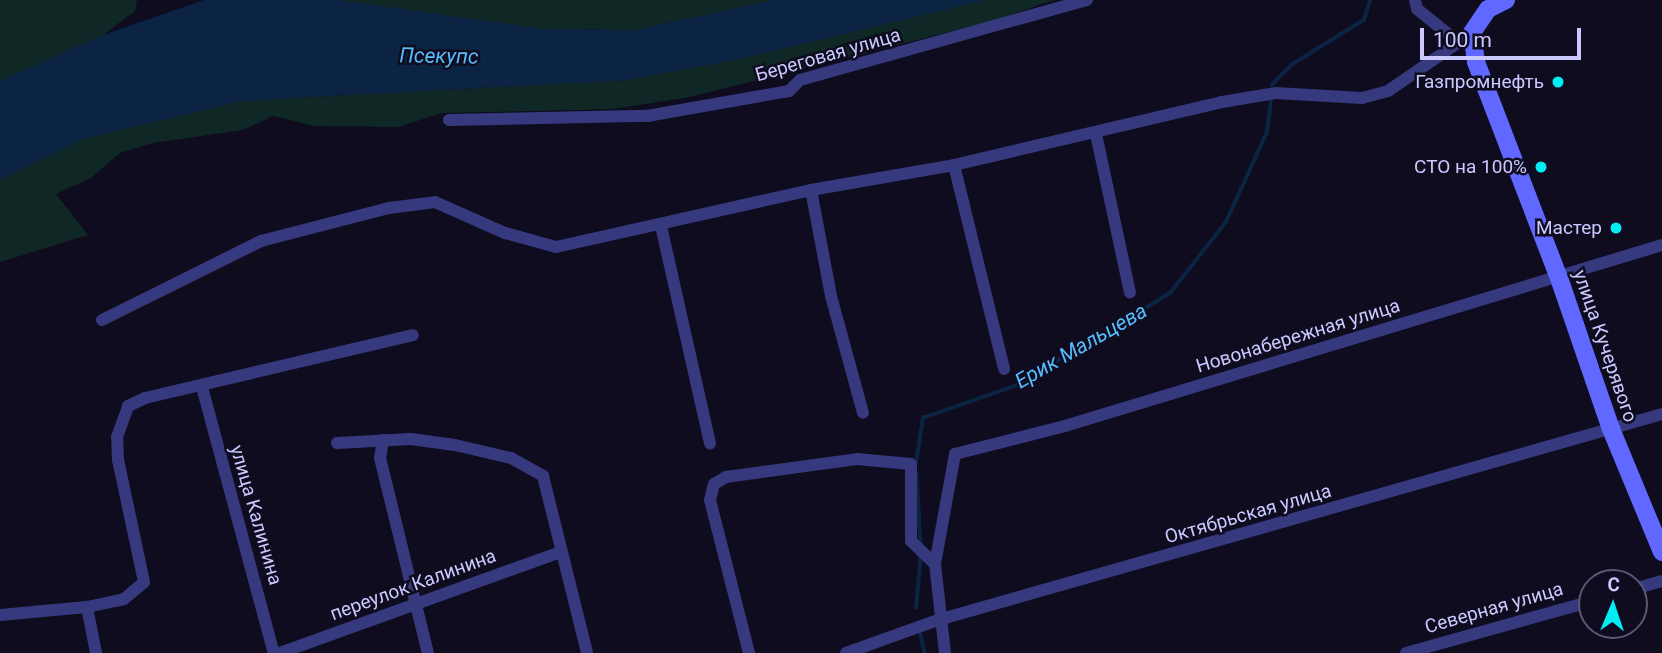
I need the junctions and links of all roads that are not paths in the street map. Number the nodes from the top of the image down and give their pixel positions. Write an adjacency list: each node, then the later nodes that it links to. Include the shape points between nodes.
1 (1087, 0): 5 (street, Береговая улица, via 800,80 789,91 647,116)
2 (1415, 0): 4 (street, via 1417,9)
3 (1506, 0): 4 (street, via 1488,9)
4 (1465, 38): 6 (street, via 1388,91 1362,98 1276,93); 11 (street, улица Кучерявого)
5 (449, 120)
6 (1096, 134): 7 (street); 12 (street)
7 (954, 165): 8 (street); 15 (street)
8 (811, 190): 9 (street); 17 (street, via 831,296)
9 (661, 226): 13 (street, via 556,247 505,233 435,202 388,208 261,241); 22 (street)
10 (1662, 245): 11 (street, Новонабережная улица)
11 (1559, 278): 19 (street, улица Кучерявого); 25 (street, Новонабережная улица, via 1065,426 955,454)
12 (1130, 292)
13 (102, 320)
14 (414, 335): 16 (street)
15 (1004, 369)
16 (202, 387): 28 (street, via 145,398 128,406 117,437 118,460 144,582 124,599); 32 (street, улица Калинина)
17 (863, 413)
18 (1662, 414): 19 (street, Октябрьская улица)
19 (1611, 429): 24 (street, улица Кучерявого); 30 (street, Октябрьская улица)
20 (383, 440): 21 (street); 23 (street, via 455,445 511,458 543,476); 26 (street, via 380,457)
21 (337, 443)
22 (710, 444)
23 (560, 552): 26 (street, переулок Калинина); 35 (street)
24 (1662, 552)
25 (935, 564): 30 (street); 36 (street, via 911,541 911,464 857,460 726,477 714,484 710,500)
26 (416, 604): 33 (street, переулок Калинина); 34 (street)
27 (1578, 605): 39 (street, Северная улица)
28 (87, 607): 29 (street); 31 (street)
29 (0, 615)
30 (938, 620): 37 (street, Октябрьская улица); 38 (street)
31 (96, 653)
32 (274, 653)
33 (280, 653)
34 (428, 653)
35 (587, 653)
36 (749, 653)
37 (846, 653)
38 (945, 653)
39 (1406, 653)

